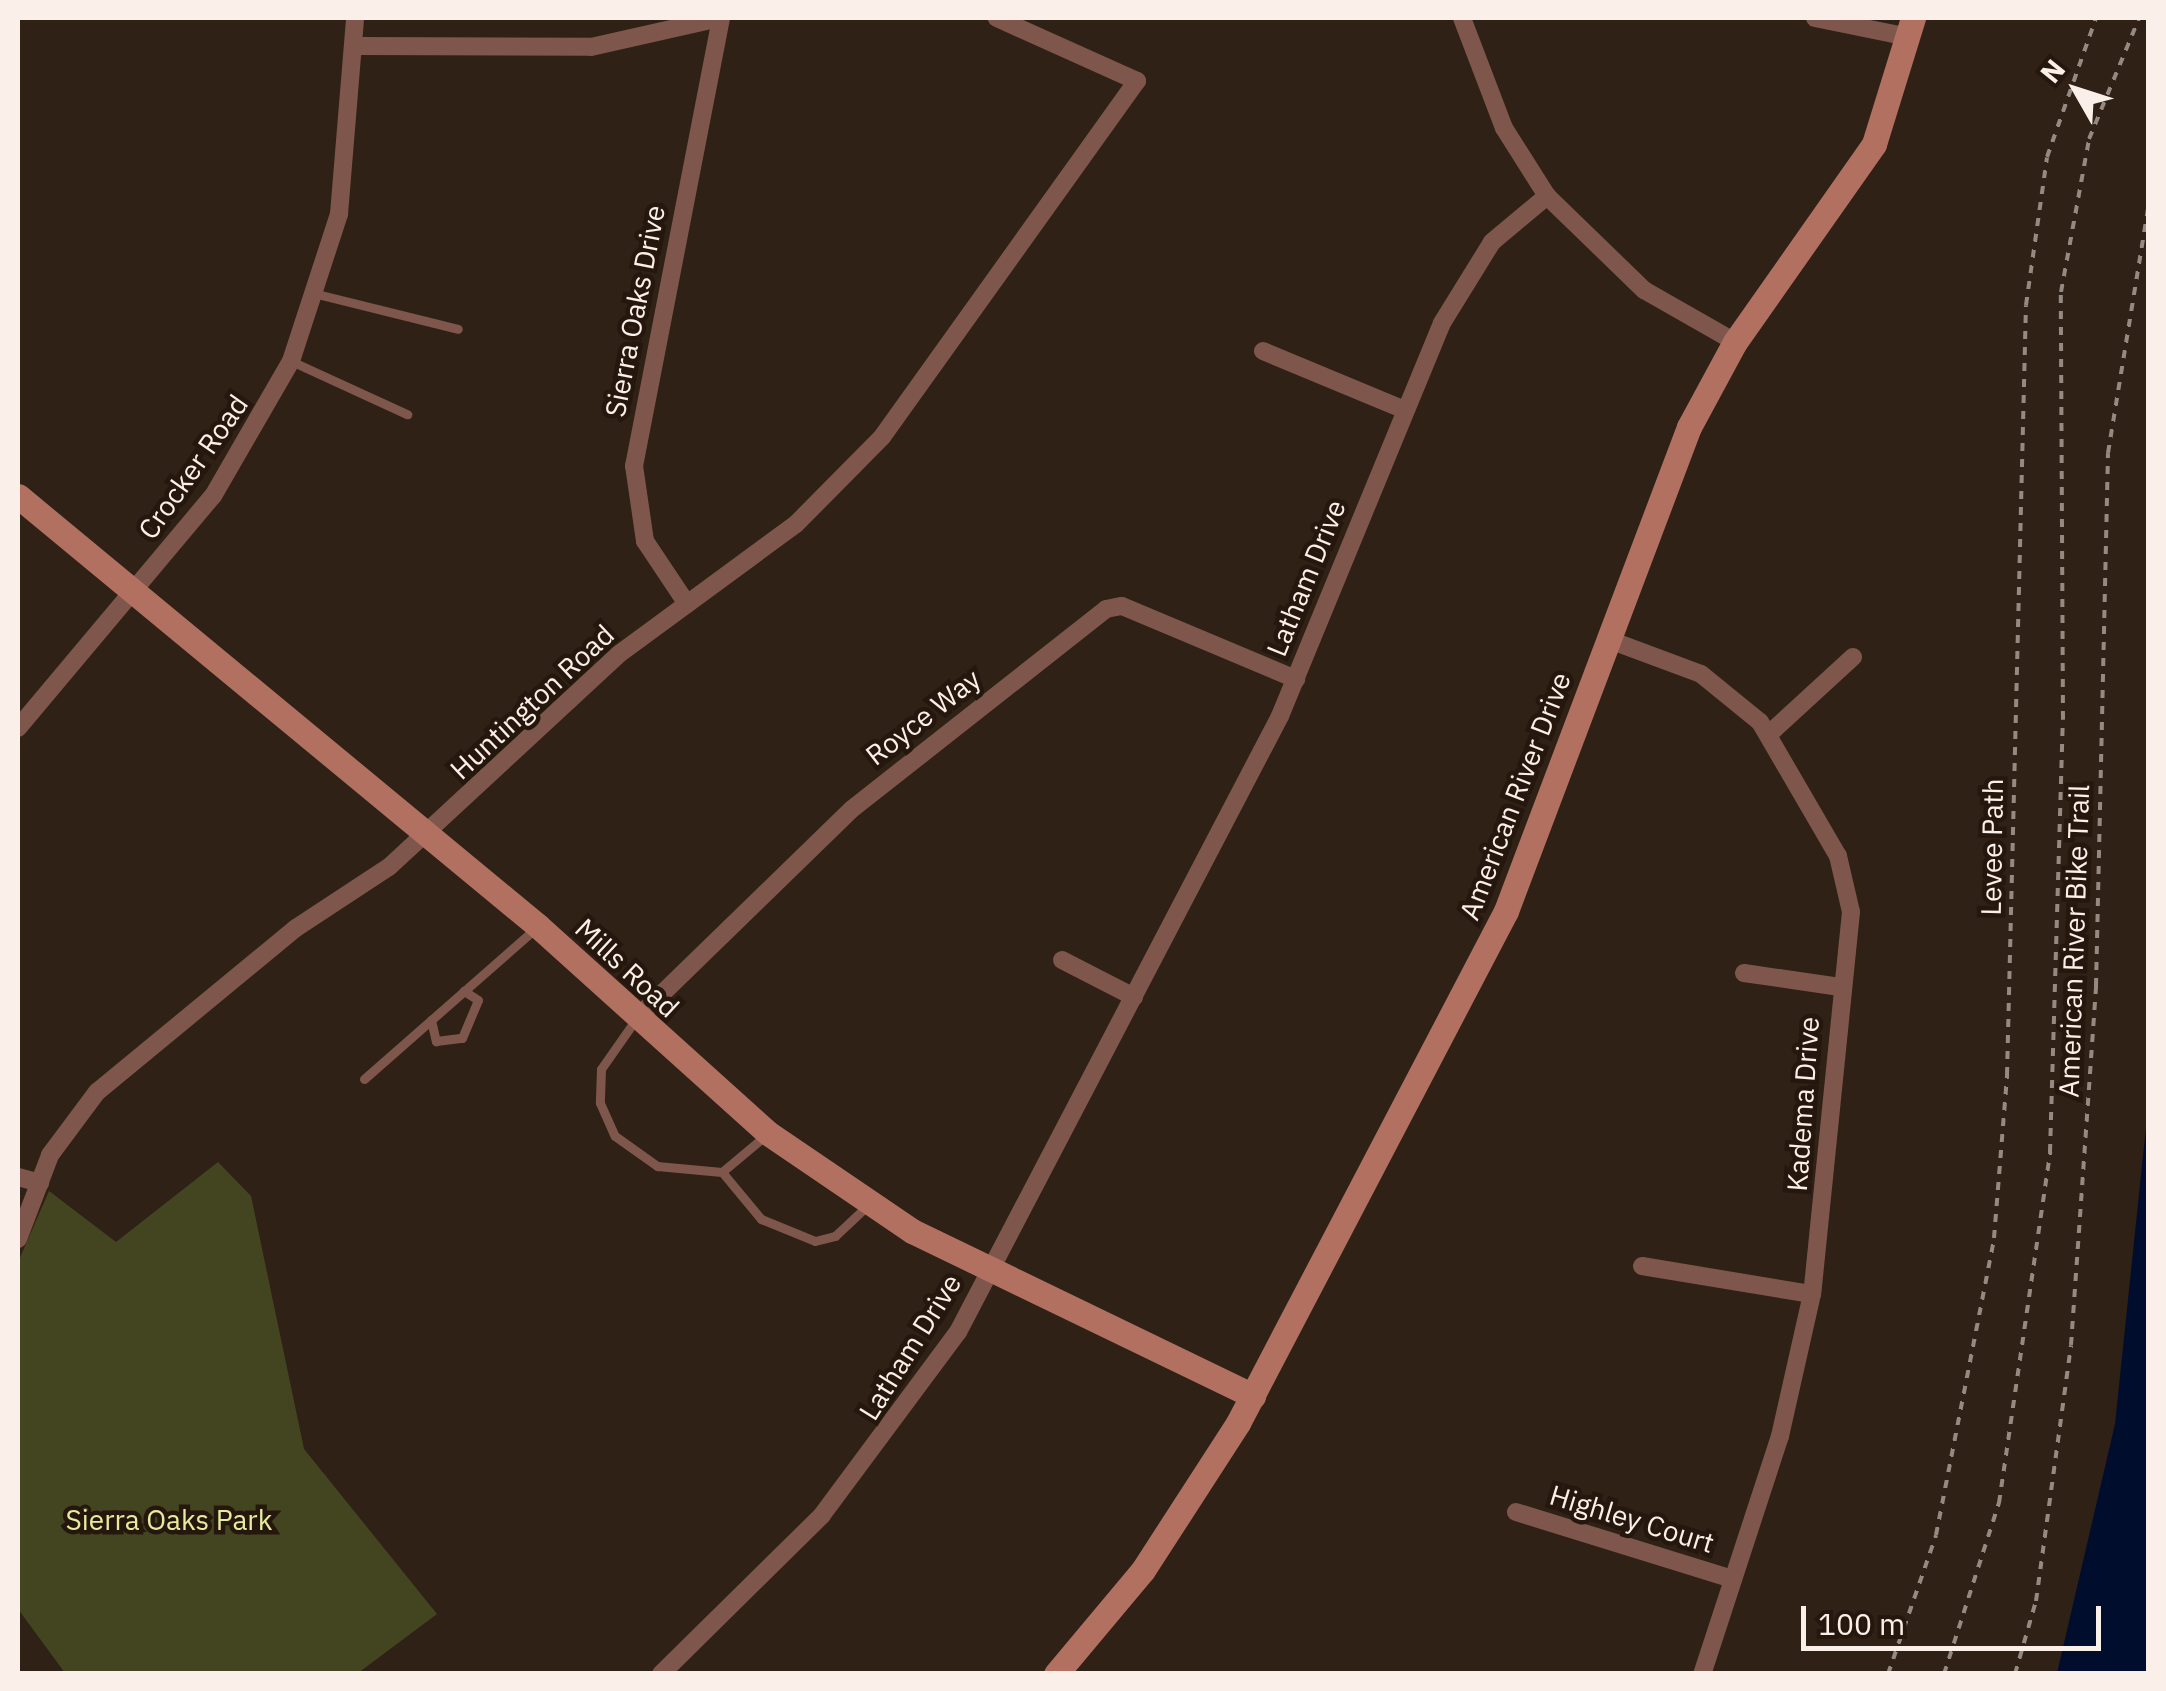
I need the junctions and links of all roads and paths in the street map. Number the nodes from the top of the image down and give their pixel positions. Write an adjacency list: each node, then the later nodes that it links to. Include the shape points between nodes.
1 (354, 18): 9 (street, Crocker Road)
2 (721, 18): 9 (street, via 591,47); 21 (street, Sierra Oaks Drive, via 634,466 645,541)
3 (997, 18): 21 (street, Huntington Road, via 1137,81 860,464)
4 (1462, 18): 10 (street, via 1504,128)
5 (1814, 18): 8 (street)
6 (2096, 18): 52 (path, Levee Path, via 2046,157 2026,305 2007,1075 1994,1238 1936,1535)
7 (2139, 18): 53 (path, via 2088,139 2060,292 2064,719 2050,1152 1999,1503)
8 (1910, 27): 14 (street, American River Drive, via 1856,177)
9 (356, 46): 12 (street, Crocker Road, via 348,163)
10 (1547, 196): 14 (street, via 1644,290); 17 (street, Latham Drive, via 1472,268)
11 (2148, 208): 54 (path, American River Bike Trail, via 2108,453 2096,986 2071,1345 2036,1601)
12 (317, 294): 13 (lane); 16 (street, Crocker Road)
13 (458, 329)
14 (1735, 342): 22 (street, American River Drive, via 1662,487)
15 (1263, 351): 17 (street)
16 (291, 361): 18 (lane); 20 (street, Crocker Road, via 242,453)
17 (1402, 409): 24 (street, Latham Drive)
18 (407, 414)
19 (18, 496): 20 (street, Mills Road)
20 (136, 594): 25 (street, Crocker Road); 27 (street, Mills Road)
21 (686, 604): 27 (street, Huntington Road, via 578,690)
22 (1607, 639): 26 (street, Kadema Drive, via 1701,674); 46 (street, American River Drive, via 1506,911)
23 (1853, 658): 26 (street)
24 (1296, 679): 33 (street, Latham Drive); 35 (street, Royce Way, via 1111,606 852,809)
25 (18, 728)
26 (1769, 734): 31 (street, Kadema Drive, via 1844,869 1850,912)
27 (427, 834): 28 (street, Mills Road); 40 (street, Huntington Road, via 97,1092 66,1127)
28 (538, 926): 32 (lane); 35 (street, Mills Road)
29 (1062, 960): 33 (street)
30 (1744, 973): 31 (street)
31 (1840, 988): 45 (street, Kadema Drive)
32 (464, 991): 34 (lane); 34 (lane, via 478,1000 462,1038 436,1041)
33 (1134, 997): 44 (street, Latham Drive)
34 (432, 1020): 36 (lane)
35 (636, 1020): 37 (street, Mills Road); 38 (lane, via 601,1069 600,1103 615,1136 657,1166)
36 (364, 1079)
37 (768, 1133): 38 (lane); 41 (street, Mills Road)
38 (722, 1172): 41 (lane, via 750,1210 804,1238 835,1236)
39 (18, 1177): 40 (street)
40 (40, 1183): 42 (street, Huntington Road)
41 (868, 1205): 44 (street, Mills Road)
42 (18, 1239)
43 (1642, 1266): 45 (street)
44 (991, 1269): 46 (street, Mills Road); 49 (street, Latham Drive, via 872,1457)
45 (1812, 1294): 48 (street, Kadema Drive)
46 (1252, 1396): 50 (street, American River Drive, via 1143,1570)
47 (1516, 1512): 48 (street, Highley Court)
48 (1733, 1580): 51 (street, Kadema Drive)
49 (661, 1674)
50 (1056, 1674)
51 (1702, 1674)
52 (1888, 1674)
53 (1944, 1674)
54 (2015, 1674)

